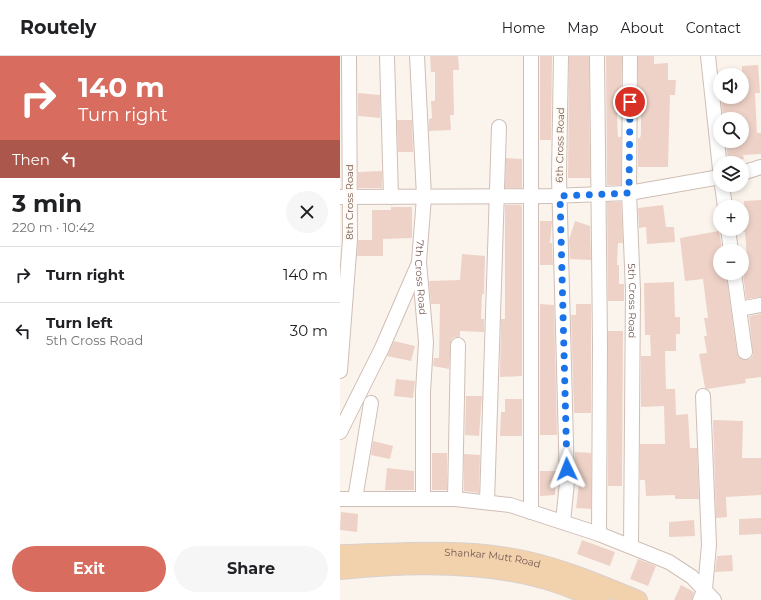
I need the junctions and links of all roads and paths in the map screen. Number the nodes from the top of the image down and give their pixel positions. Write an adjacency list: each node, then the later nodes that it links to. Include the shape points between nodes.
1 (349, 56): 18 (street, 8th Cross Road)
2 (387, 56): 19 (street)
3 (417, 56): 20 (street, 7th Cross Road)
4 (531, 56): 21 (street)
5 (561, 56): 17 (street, 6th Cross Road)
6 (597, 56): 15 (street)
7 (630, 56): 14 (street, 5th Cross Road)
8 (708, 56): 10 (street)
9 (499, 127): 16 (street)
10 (719, 156)
11 (761, 167): 12 (street)
12 (749, 171)
13 (713, 178): 14 (street)
14 (629, 193): 15 (street); 40 (street, 5th Cross Road, via 632,291)
15 (598, 194): 17 (street); 39 (street)
16 (496, 196): 20 (street); 21 (street); 36 (street)
17 (560, 196): 21 (street); 38 (street, 6th Cross Road, via 567,482)
18 (345, 197): 19 (street); 28 (street, 8th Cross Road, via 350,240)
19 (391, 197): 20 (street)
20 (424, 197): 22 (street, 7th Cross Road)
21 (530, 197): 37 (street)
22 (419, 262): 31 (street, via 382,348); 34 (street, 7th Cross Road, via 426,342 423,392)
23 (735, 280): 25 (street)
24 (761, 305): 25 (street)
25 (739, 309): 27 (street)
26 (458, 345): 35 (street)
27 (745, 352)
28 (340, 371)
29 (703, 396): 44 (street, via 709,545)
30 (371, 403): 33 (street)
31 (340, 432)
32 (340, 499): 33 (street)
33 (355, 499): 34 (street)
34 (423, 499): 35 (street)
35 (456, 499): 36 (street)
36 (487, 502): 37 (street, via 510,505)
37 (531, 512): 38 (street)
38 (563, 522): 39 (street)
39 (599, 534): 40 (street)
40 (631, 546): 44 (street, via 669,562 692,577)
41 (340, 554): 42 (main road, Shankar Mutt Road, via 426,552)
42 (507, 564): 43 (main road, Shankar Mutt Road); 45 (main road, Shankar Mutt Road); 46 (main road, Shankar Mutt Road, via 561,571)
43 (340, 570)
44 (702, 594): 47 (street)
45 (600, 600)
46 (638, 600)
47 (714, 600)

